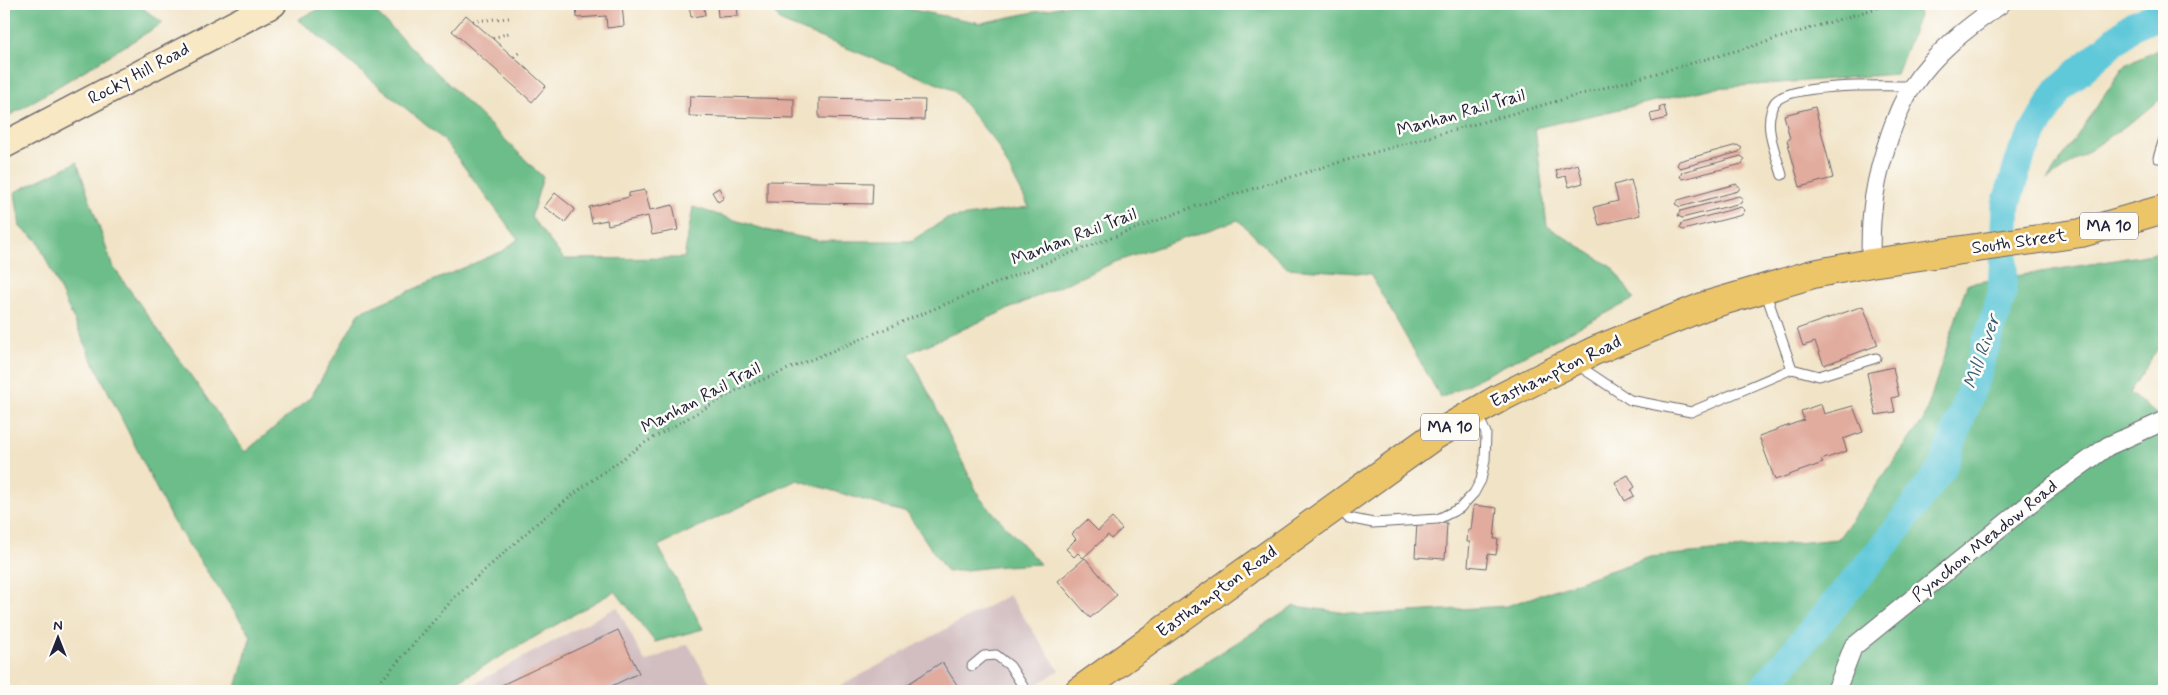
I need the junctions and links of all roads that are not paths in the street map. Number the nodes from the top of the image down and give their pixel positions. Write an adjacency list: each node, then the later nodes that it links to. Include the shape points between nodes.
1 (273, 4): 5 (main road, Rocky Hill Road)
2 (2001, 4): 3 (street, via 1976,21 1938,55)
3 (1912, 86): 7 (lane, via 1832,87 1788,95 1775,102 1770,112 1770,128); 9 (street, via 1899,110 1877,176 1870,218)
4 (2164, 139): 6 (lane, via 2158,158)
5 (4, 144)
6 (2164, 156)
7 (1782, 175)
8 (2164, 209): 9 (main road, South Street / MA 10, via 2101,228 2052,238)
9 (1871, 263): 10 (main road, Easthampton Road / MA 10)
10 (1764, 288): 12 (main road, Easthampton Road / MA 10, via 1670,319); 13 (lane)
11 (1876, 358): 13 (lane, via 1819,376)
12 (1572, 361): 13 (lane, via 1630,400 1691,412); 14 (main road, Easthampton Road / MA 10)
13 (1792, 369)
14 (1476, 412): 16 (main road, Easthampton Road / MA 10, via 1434,436); 16 (lane, via 1486,433 1485,460 1481,480 1460,508 1438,519 1373,523 1348,518)
15 (2164, 421): 20 (street, Pynchon Meadow Road, via 2108,446 2038,497 1853,647)
16 (1338, 506): 19 (main road, Easthampton Road / MA 10)
17 (972, 666): 18 (lane, via 984,656 996,655 1010,666)
18 (1026, 691)
19 (1079, 691)
20 (1836, 691)

